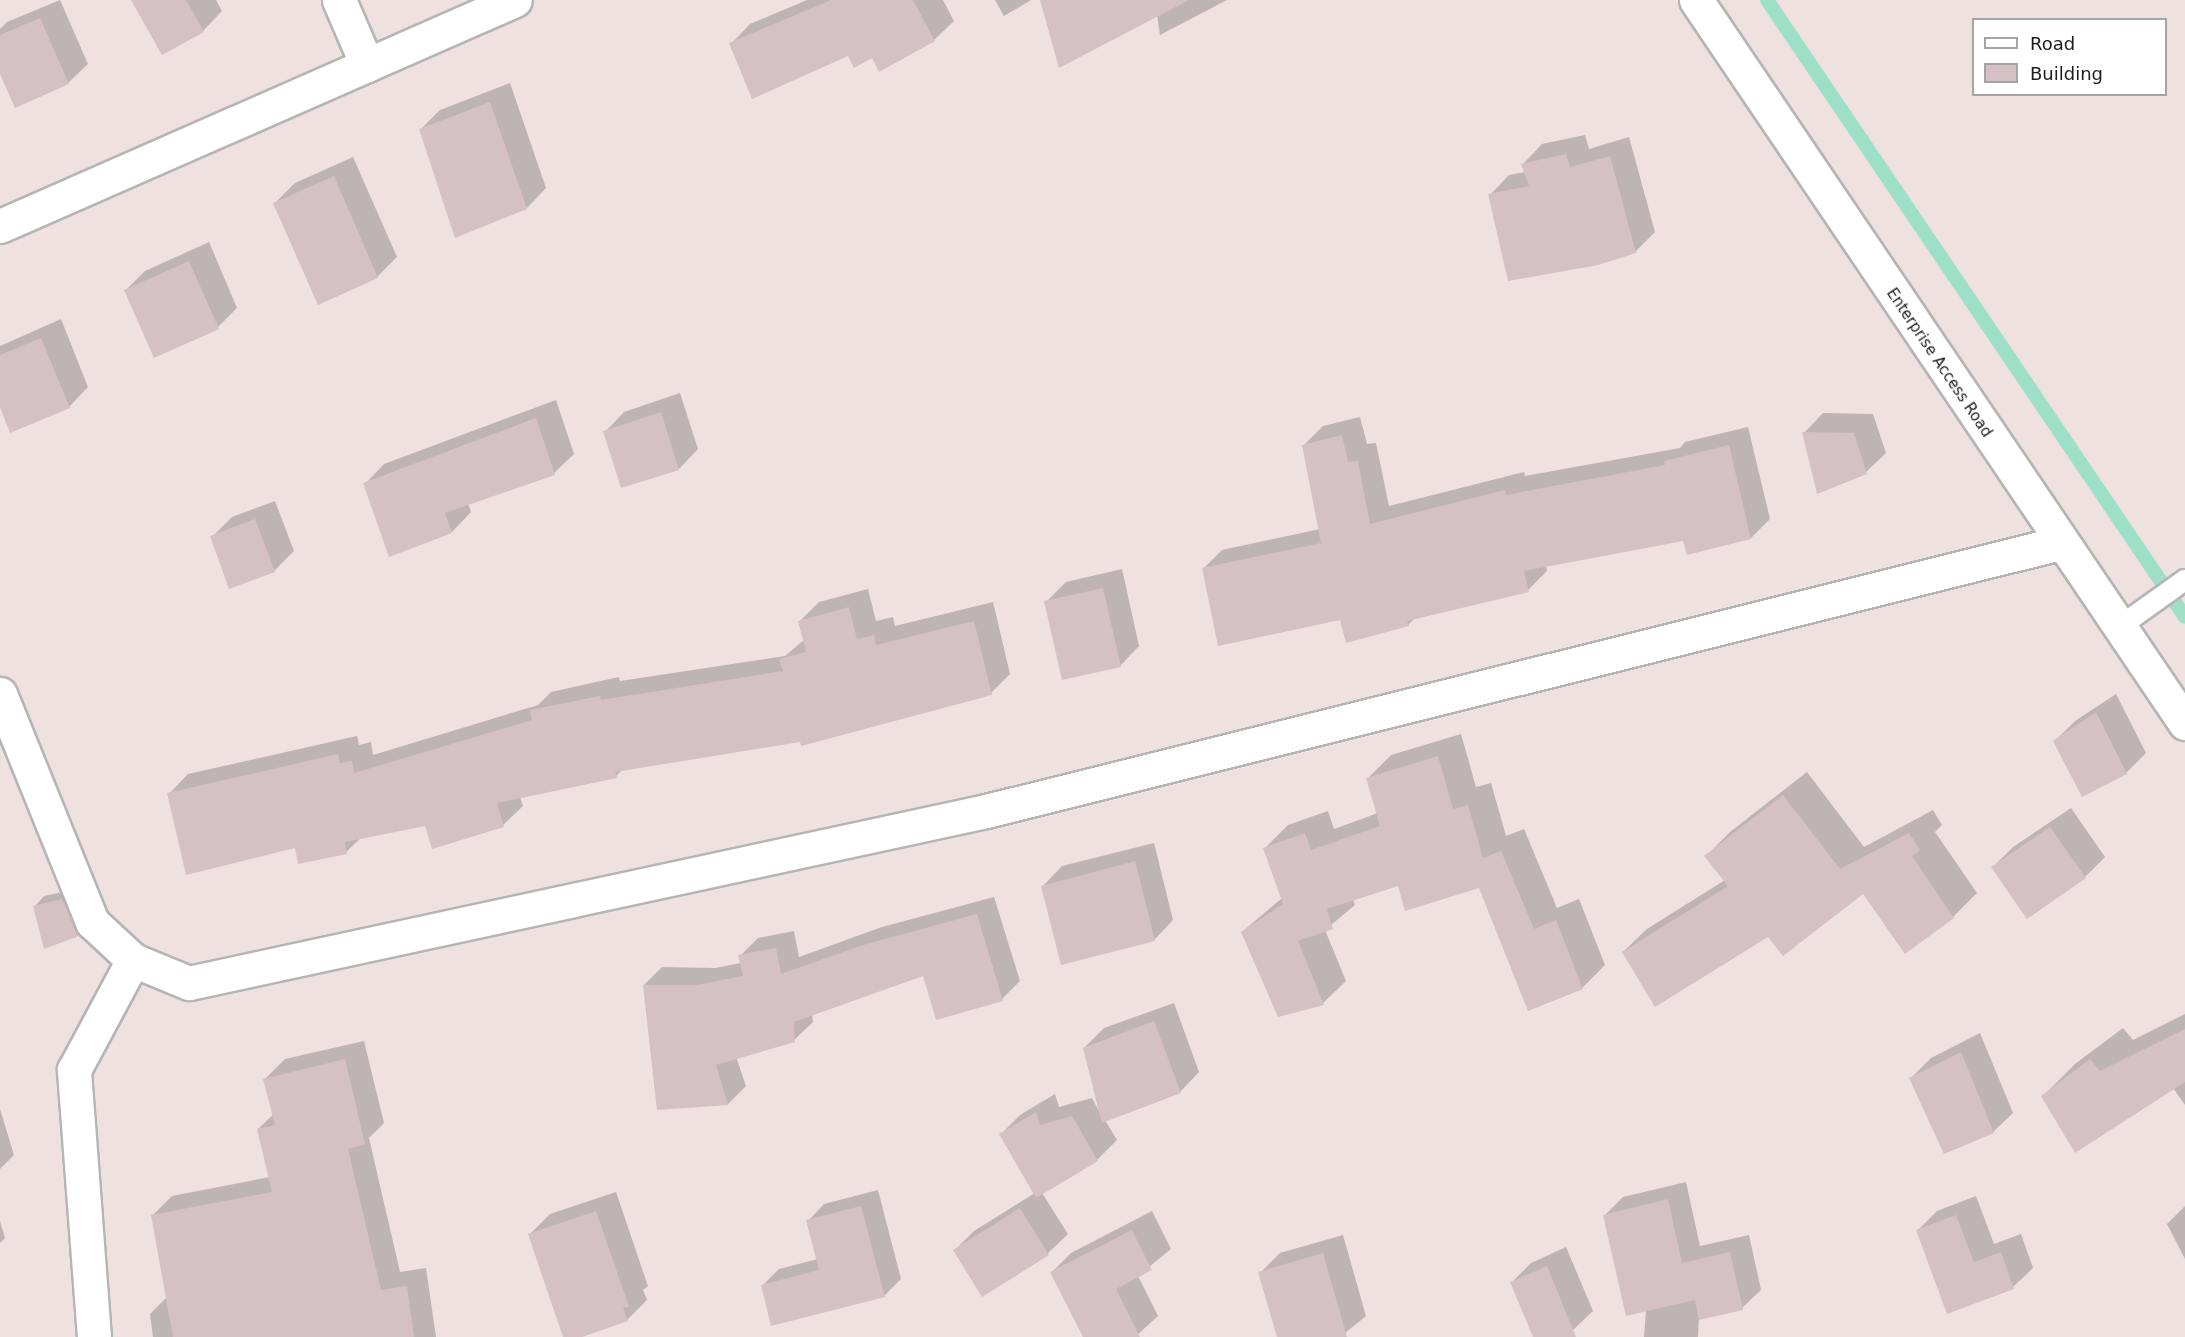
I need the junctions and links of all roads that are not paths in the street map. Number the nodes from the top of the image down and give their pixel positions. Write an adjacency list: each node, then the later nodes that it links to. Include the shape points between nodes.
1 (339, 0): 4 (street)
2 (515, 0): 4 (street)
3 (1696, 0): 6 (street, Enterprise Access Road)
4 (366, 65): 5 (street)
5 (0, 226)
6 (2060, 543): 8 (street, Enterprise Access Road); 11 (street, via 974,813 189,983)
7 (2185, 580): 8 (lane)
8 (2119, 627): 10 (street, Enterprise Access Road)
9 (0, 694): 11 (street, via 92,922)
10 (2185, 723)
11 (134, 960): 12 (street, via 74,1070)
12 (94, 1337)

